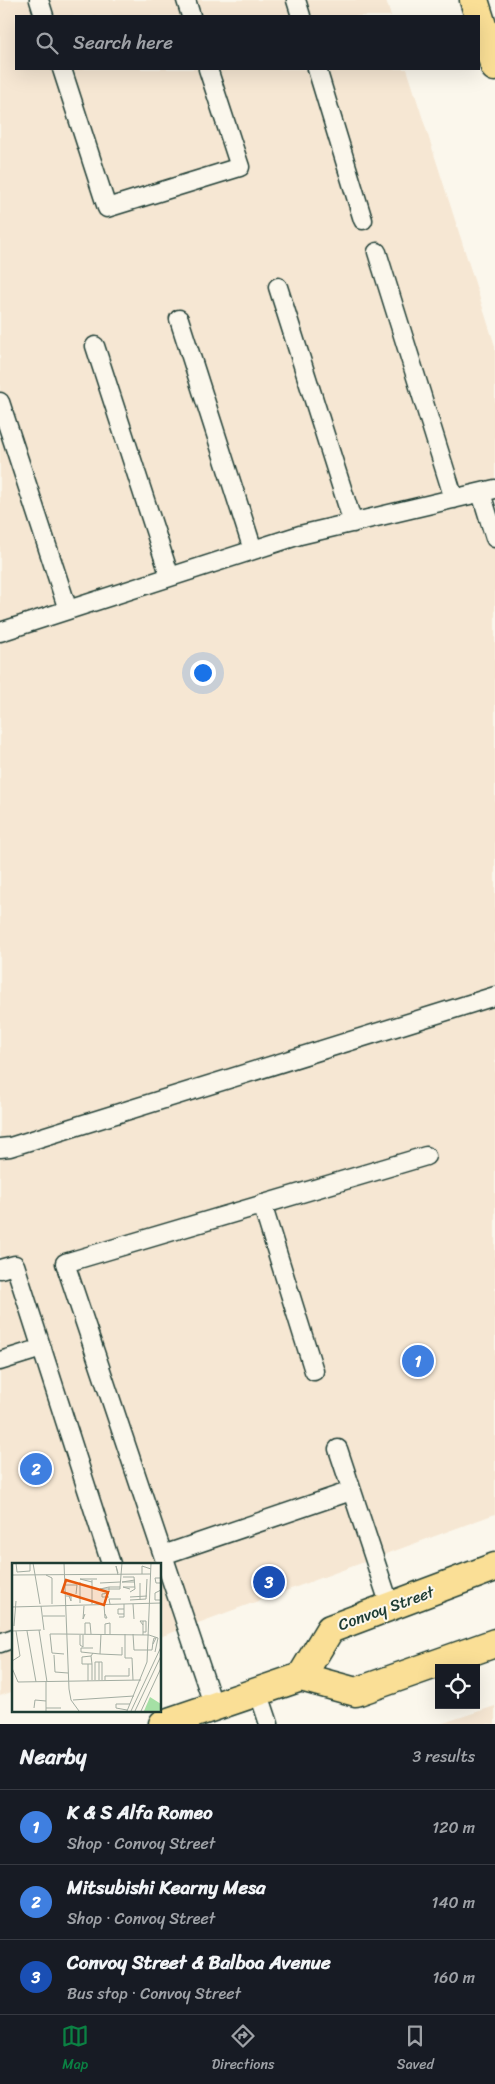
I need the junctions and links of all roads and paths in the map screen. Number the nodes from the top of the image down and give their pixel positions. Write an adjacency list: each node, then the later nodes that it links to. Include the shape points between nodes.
1 (39, 0): 5 (lane)
2 (186, 0): 6 (lane)
3 (296, 0): 7 (lane)
4 (474, 0): 8 (main road)
5 (44, 15)
6 (191, 15)
7 (301, 15)
8 (479, 15)
9 (480, 18): 10 (main road)
10 (493, 57)
11 (62, 70): 12 (lane, via 107,208 240,167)
12 (208, 70)
13 (317, 70): 14 (lane)
14 (363, 220)
15 (378, 252): 21 (lane)
16 (278, 287): 22 (lane)
17 (179, 319): 24 (lane)
18 (95, 346): 25 (lane)
19 (0, 402): 26 (lane)
20 (488, 491): 21 (lane); 23 (lane)
21 (454, 500): 22 (lane)
22 (352, 523): 24 (lane)
23 (495, 538)
24 (253, 550): 25 (lane)
25 (170, 577): 26 (lane)
26 (68, 610): 27 (lane)
27 (0, 632)
28 (495, 996): 29 (lane)
29 (0, 1148)
30 (426, 1156): 31 (lane)
31 (262, 1204): 35 (lane); 38 (lane, via 65,1263)
32 (0, 1269): 33 (lane, via 15,1264)
33 (42, 1348): 34 (lane); 39 (lane)
34 (0, 1361)
35 (314, 1371)
36 (338, 1449): 37 (lane)
37 (351, 1491): 38 (lane); 41 (lane)
38 (164, 1556): 47 (lane)
39 (111, 1563)
40 (495, 1567): 41 (main road, Convoy Street)
41 (390, 1606): 45 (main road, Convoy Street, via 330,1629)
42 (12, 1639): 43 (lane)
43 (0, 1643)
44 (495, 1643): 45 (main road, via 356,1692)
45 (301, 1677): 46 (main road)
46 (258, 1691): 47 (main road); 50 (lane)
47 (214, 1707): 49 (main road)
48 (158, 1712): 49 (lane)
49 (162, 1724)
50 (269, 1724)

